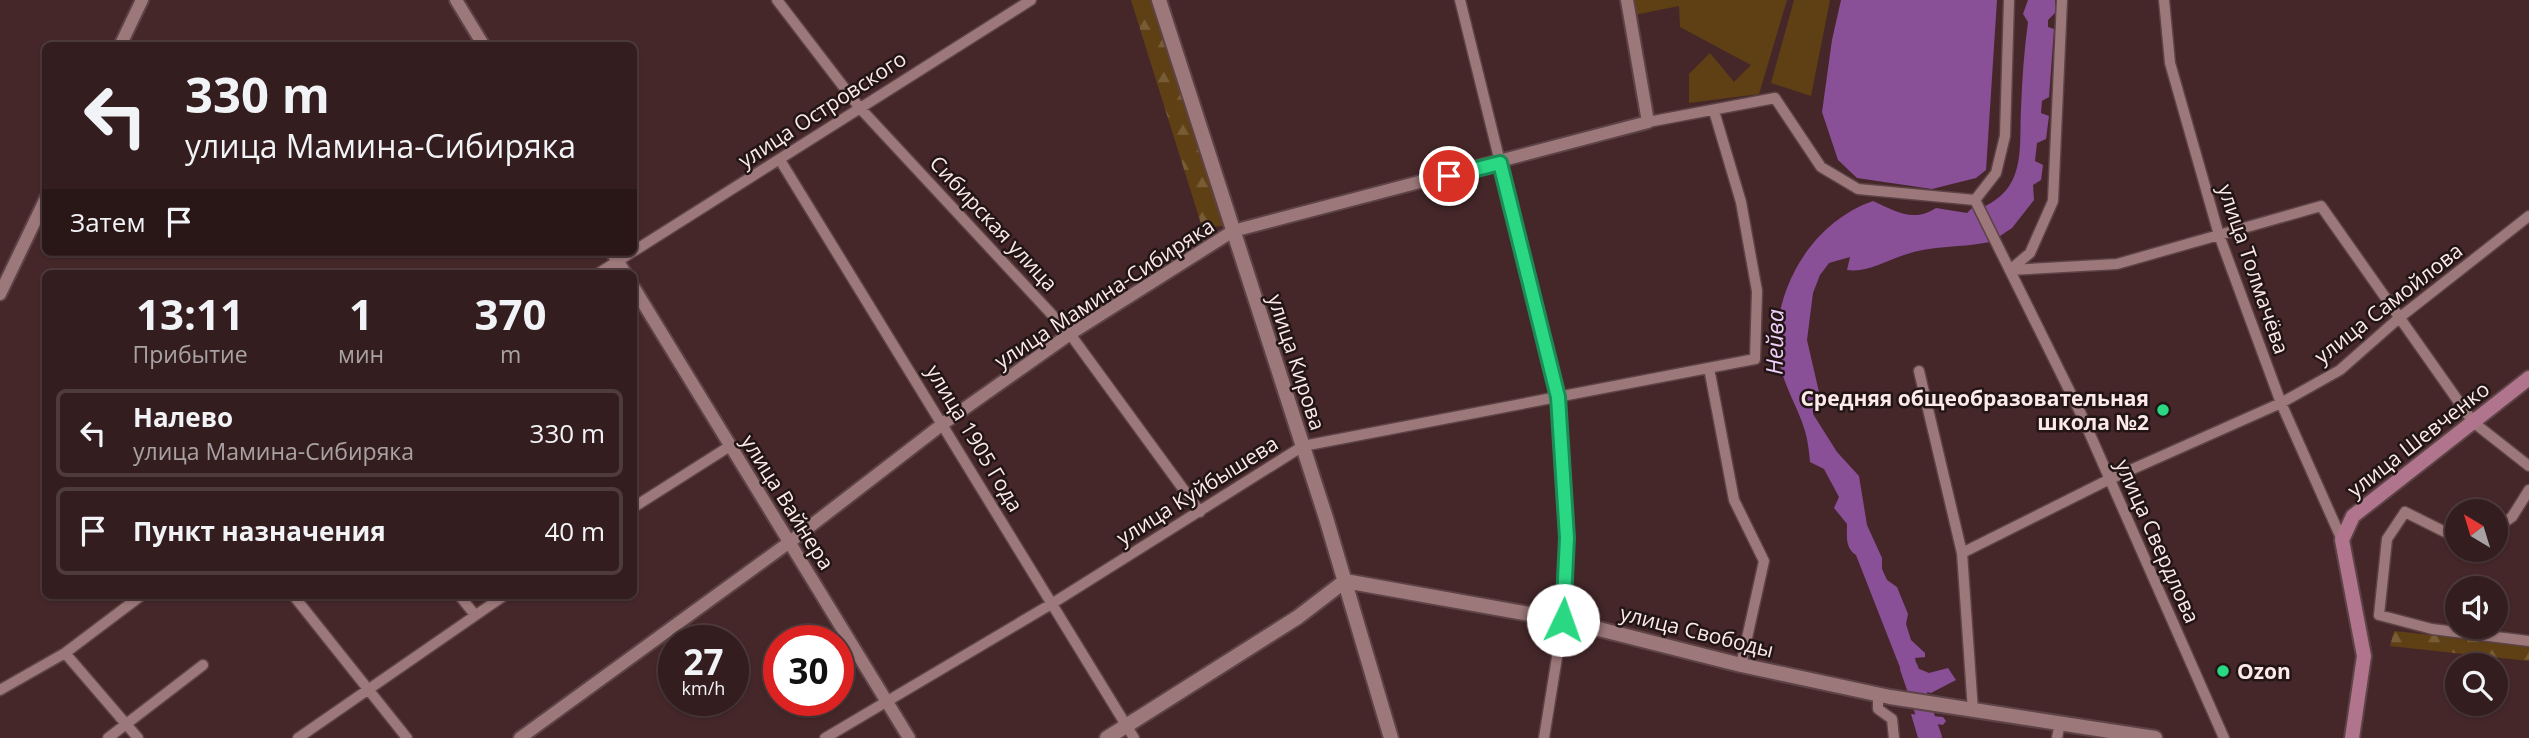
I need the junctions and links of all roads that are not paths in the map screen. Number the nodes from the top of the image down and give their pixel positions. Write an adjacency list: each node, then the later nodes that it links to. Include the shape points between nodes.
1 (142, 0): 11 (street)
2 (456, 0): 12 (street)
3 (777, 0): 13 (street, Сибирская улица)
4 (1031, 0): 13 (street, улица Островского)
5 (1159, 0): 21 (main road, улица Кирова)
6 (1460, 0): 17 (street)
7 (1627, 0): 15 (street)
8 (2009, 0): 18 (street, via 2005,136 1996,173)
9 (2062, 0): 26 (street, via 2053,201 2030,253)
10 (2164, 0): 22 (street, улица Толмачёва, via 2170,63)
11 (122, 42)
12 (482, 42)
13 (859, 107): 16 (street, улица Островского); 30 (street, Сибирская улица)
14 (1714, 111): 15 (street, улица Мамина-Сибиряка); 18 (street, улица Мамина-Сибиряка, via 1775,98 1821,167 1858,189); 31 (street, улица Куйбышева, via 1741,202 1757,291 1755,359)
15 (1648, 122): 17 (street, улица Мамина-Сибиряка)
16 (780, 160): 23 (street, улица Островского); 37 (street, улица 1905 Года)
17 (1500, 163): 21 (street, улица Мамина-Сибиряка); 34 (street)
18 (1975, 200): 26 (street, улица Свердлова)
19 (42, 206): 28 (street)
20 (2529, 216): 29 (street, улица Самойлова)
21 (1233, 231): 30 (street, улица Мамина-Сибиряка); 39 (main road, улица Кирова)
22 (2219, 234): 26 (street, via 2117,264); 29 (street, via 2321,206); 35 (street, улица Толмачёва)
23 (637, 249)
24 (614, 256): 25 (street, улица Островского)
25 (602, 270)
26 (2010, 270): 41 (street, улица Свердлова)
27 (637, 293): 38 (street, улица Вайнера)
28 (0, 294)
29 (2399, 318): 35 (street, улица Самойлова, via 2340,370); 36 (street)
30 (1070, 334): 37 (street, улица Мамина-Сибиряка); 44 (street, Сибирская улица)
31 (1709, 368): 34 (street, улица Куйбышева); 61 (street, via 1734,500 1764,561)
32 (1919, 371): 49 (street)
33 (2529, 378): 36 (main road, улица Шевченко)
34 (1558, 397): 39 (street, улица Куйбышева); 57 (street, via 1567,538)
35 (2281, 403): 41 (street, улица Самойлова); 47 (street, улица Толмачёва)
36 (2473, 422): 40 (street); 47 (main road, улица Шевченко, via 2353,516)
37 (944, 423): 48 (street, улица Мамина-Сибиряка); 55 (street, улица 1905 Года)
38 (730, 446): 43 (street); 48 (street, улица Вайнера)
39 (1303, 446): 44 (street, улица Куйбышева); 50 (main road, улица Кирова)
40 (2529, 466)
41 (2108, 480): 49 (street, улица Самойлова); 82 (street, улица Свердлова)
42 (2529, 490): 45 (street)
43 (637, 506)
44 (1200, 512): 55 (street, улица Куйбышева)
45 (2508, 520)
46 (2445, 532): 58 (street, via 2405,512 2387,539 2379,615 2432,629)
47 (2342, 540): 83 (main road, via 2364,656)
48 (791, 541): 65 (street, улица Вайнера); 74 (street, улица Мамина-Сибиряка)
49 (1962, 553): 66 (street)
50 (1345, 581): 57 (main road, улица Свободы); 69 (main road); 78 (main road, улица Кирова)
51 (137, 599): 59 (street)
52 (296, 599): 62 (street)
53 (462, 599): 56 (street)
54 (499, 599): 56 (street)
55 (1053, 603): 65 (street, улица Куйбышева); 69 (street, улица 1905 Года)
56 (475, 615): 62 (street)
57 (1563, 620): 61 (main road, улица Свободы); 79 (street)
58 (2529, 640)
59 (65, 653): 63 (street); 67 (street)
60 (203, 665): 67 (street)
61 (1741, 665): 64 (main road, улица Свободы)
62 (370, 688): 72 (street); 73 (street)
63 (0, 690)
64 (1884, 696): 66 (main road, улица Свободы); 80 (street, via 1878,709 1892,719)
65 (886, 701): 75 (street, улица Куйбышева); 76 (street, улица Вайнера)
66 (1973, 711): 68 (main road, улица Свободы)
67 (126, 724): 70 (street); 71 (street)
68 (2059, 730): 81 (main road, улица Свободы)
69 (1131, 732): 77 (main road)
70 (108, 738)
71 (138, 738)
72 (298, 738)
73 (407, 738)
74 (520, 738)
75 (825, 738)
76 (909, 738)
77 (1107, 738)
78 (1391, 738)
79 (1544, 738)
80 (1894, 738)
81 (2155, 738)
82 (2224, 738)
83 (2352, 738)

